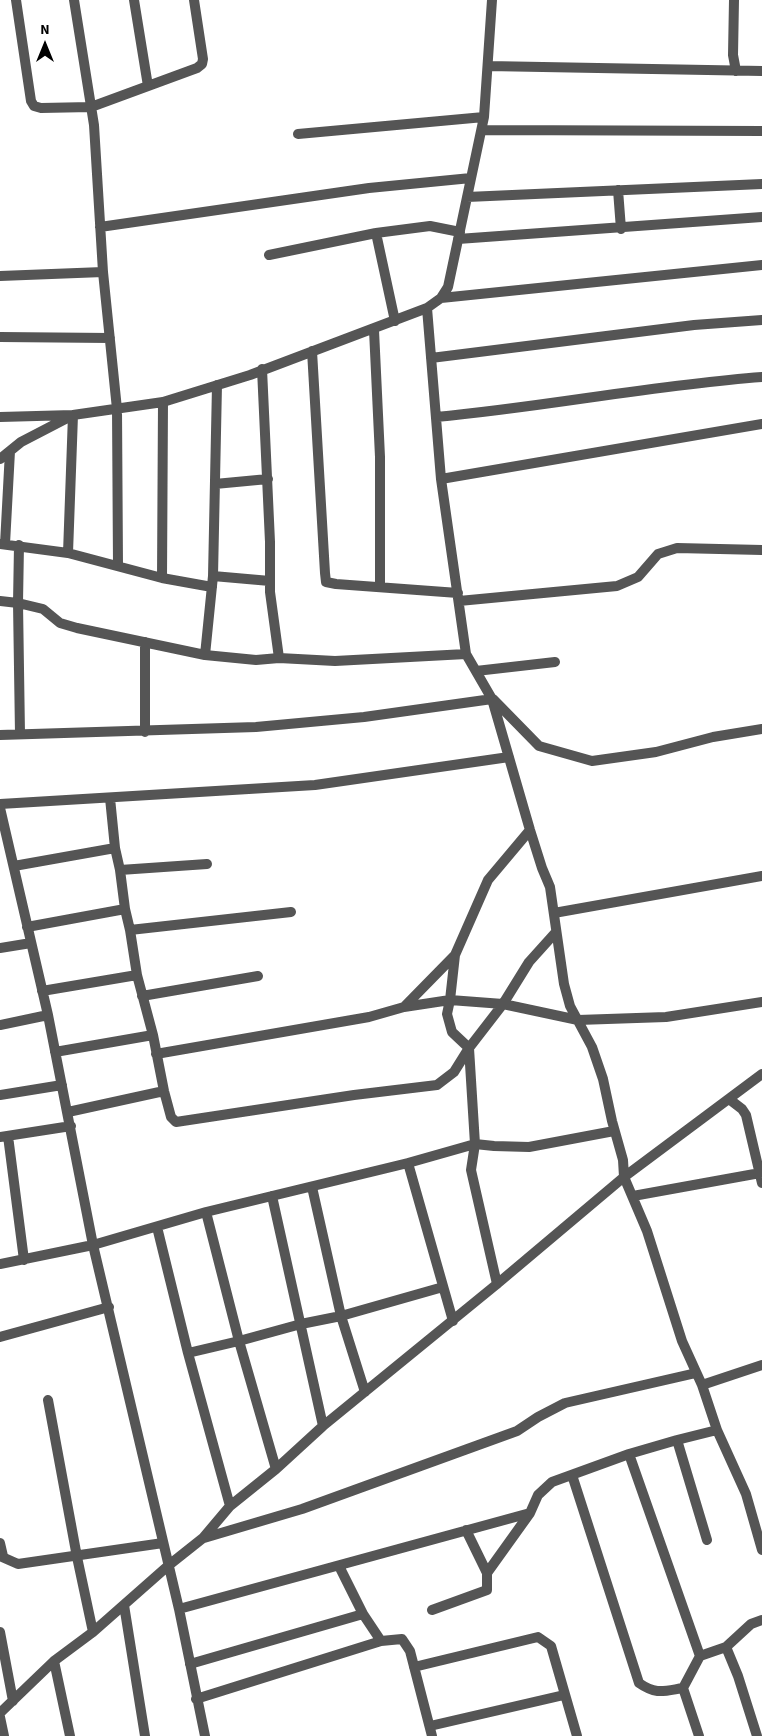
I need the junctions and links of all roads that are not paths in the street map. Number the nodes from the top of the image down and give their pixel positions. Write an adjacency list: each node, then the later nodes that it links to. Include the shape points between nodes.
1 (16, 0): 11 (street, via 34,106)
2 (74, 0): 11 (street)
3 (134, 0): 10 (street)
4 (194, 0): 10 (street, via 204,59 202,64)
5 (492, 0): 7 (street)
6 (734, 0): 9 (street, via 733,54)
7 (488, 66): 9 (street); 12 (street)
8 (762, 70): 9 (street)
9 (736, 71)
10 (148, 86): 11 (street)
11 (91, 108): 21 (street)
12 (484, 117): 13 (street); 15 (street)
13 (482, 130): 14 (street); 16 (street)
14 (762, 131)
15 (298, 134)
16 (471, 178): 19 (street); 21 (street, via 369,188)
17 (762, 184): 18 (street)
18 (618, 190): 19 (street); 22 (street)
19 (467, 197): 24 (street)
20 (762, 217): 22 (street)
21 (100, 227): 27 (street)
22 (621, 229): 24 (street)
23 (376, 233): 24 (street, via 430,226); 25 (street); 32 (street)
24 (459, 236): 29 (street, via 448,287)
25 (269, 255)
26 (762, 265): 29 (street)
27 (103, 272): 28 (street); 35 (street)
28 (0, 276)
29 (441, 298): 30 (street)
30 (426, 308): 32 (street); 37 (street)
31 (762, 320): 37 (street, via 694,325)
32 (395, 321): 33 (street)
33 (374, 330): 36 (street); 61 (street, via 380,457)
34 (0, 337): 35 (street)
35 (110, 338): 42 (street)
36 (312, 351): 38 (street); 61 (street, via 326,582)
37 (431, 358): 45 (street)
38 (262, 369): 40 (street); 49 (street)
39 (762, 377): 45 (street, via 666,386)
40 (217, 385): 41 (street); 51 (street)
41 (163, 402): 42 (street); 58 (street)
42 (117, 409): 43 (street); 56 (street)
43 (73, 415): 44 (street); 47 (street); 55 (street)
44 (0, 417)
45 (436, 417): 50 (street)
46 (762, 424): 50 (street)
47 (10, 451): 48 (street); 52 (street)
48 (0, 458)
49 (268, 479): 51 (street); 59 (street)
50 (441, 479): 62 (street)
51 (215, 484): 57 (street)
52 (3, 544): 53 (street)
53 (19, 546): 55 (street); 64 (street)
54 (762, 550): 62 (street, via 678,548 658,554 638,577 617,586)
55 (68, 553): 56 (street)
56 (118, 566): 58 (street)
57 (213, 576): 59 (street); 60 (street)
58 (162, 578): 60 (street)
59 (270, 581): 68 (street)
60 (212, 587): 67 (street)
61 (380, 587): 62 (street)
62 (458, 597): 66 (street)
63 (0, 601): 64 (street)
64 (18, 603): 65 (street, via 43,609 60,622 77,628); 74 (street)
65 (145, 642): 67 (street); 73 (street)
66 (466, 654): 68 (street, via 335,661); 70 (street)
67 (205, 655): 68 (street, via 256,660)
68 (279, 658)
69 (555, 662): 70 (street)
70 (476, 671): 71 (street)
71 (492, 699): 72 (street, via 539,746 592,761 656,752 713,737); 73 (street, via 364,717); 76 (street)
72 (762, 729)
73 (145, 732): 74 (street)
74 (20, 734): 75 (street)
75 (0, 735)
76 (509, 757): 77 (street, via 315,785); 81 (street)
77 (110, 798): 78 (street); 82 (street)
78 (0, 804)
79 (0, 808): 80 (street)
80 (3, 830): 84 (street)
81 (530, 830): 89 (street, via 550,887); 95 (street, via 488,880)
82 (115, 848): 84 (street); 85 (street)
83 (207, 864): 85 (street)
84 (14, 866): 90 (street)
85 (120, 870): 87 (street)
86 (762, 876): 89 (street)
87 (125, 909): 90 (street); 91 (street)
88 (291, 912): 91 (street)
89 (554, 913): 92 (street)
90 (27, 927): 93 (street)
91 (130, 930): 96 (street)
92 (556, 932): 102 (street, via 529,962); 105 (street, via 564,984)
93 (31, 943): 94 (street); 98 (street)
94 (0, 948)
95 (455, 955): 100 (street); 103 (street)
96 (138, 975): 98 (street); 99 (street)
97 (258, 976): 99 (street)
98 (42, 991): 104 (street)
99 (142, 996): 107 (street)
100 (450, 1000): 102 (street); 103 (street); 108 (street, via 446,1014 452,1032)
101 (762, 1002): 105 (street, via 666,1017)
102 (503, 1004): 105 (street); 108 (street)
103 (404, 1007): 110 (street, via 369,1017)
104 (48, 1015): 106 (street); 109 (street)
105 (578, 1020): 118 (street, via 599,1066)
106 (0, 1025)
107 (153, 1035): 109 (street); 110 (street)
108 (469, 1048): 113 (street, via 454,1072 437,1085 187,1121 176,1122 171,1117); 120 (street)
109 (55, 1052): 112 (street)
110 (156, 1054): 113 (street)
111 (762, 1074): 115 (street)
112 (62, 1085): 114 (street); 116 (street)
113 (164, 1090): 116 (street)
114 (0, 1095)
115 (729, 1099): 122 (street); 123 (street, via 746,1115)
116 (68, 1112): 117 (street)
117 (71, 1126): 119 (street); 129 (street)
118 (614, 1131): 120 (street, via 529,1146); 122 (street, via 623,1160)
119 (4, 1137): 130 (street)
120 (475, 1144): 121 (street); 132 (street, via 471,1170)
121 (408, 1163): 124 (street); 133 (street)
122 (624, 1177): 126 (street); 132 (street)
123 (761, 1178): 126 (street)
124 (312, 1187): 125 (street); 135 (street)
125 (272, 1196): 127 (street); 137 (street)
126 (633, 1196): 142 (street)
127 (206, 1212): 128 (street); 139 (street)
128 (157, 1227): 129 (street); 140 (street)
129 (93, 1245): 130 (street); 134 (street)
130 (24, 1260): 131 (street)
131 (0, 1264)
132 (497, 1284): 136 (street)
133 (443, 1287): 135 (street); 136 (street)
134 (109, 1307): 138 (street); 158 (street)
135 (341, 1316): 137 (street); 144 (street)
136 (453, 1321): 144 (street)
137 (301, 1324): 139 (street); 146 (street)
138 (0, 1337)
139 (239, 1341): 140 (street); 150 (street)
140 (188, 1353): 152 (street)
141 (762, 1365): 143 (street)
142 (696, 1373): 143 (street); 155 (street, via 565,1404 517,1432 302,1509)
143 (702, 1385): 147 (street)
144 (365, 1392): 146 (street)
145 (48, 1400): 161 (street)
146 (324, 1426): 150 (street)
147 (717, 1430): 148 (street); 159 (street, via 746,1494)
148 (677, 1440): 149 (street); 156 (street)
149 (629, 1454): 151 (street); 174 (street)
150 (276, 1469): 152 (street)
151 (572, 1475): 153 (street, via 552,1482 538,1495); 178 (street, via 639,1683 651,1691)
152 (230, 1506): 155 (street)
153 (530, 1513): 154 (street); 164 (street)
154 (466, 1530): 163 (street); 164 (street)
155 (203, 1538): 162 (street)
156 (707, 1540)
157 (0, 1543): 160 (street)
158 (163, 1544): 161 (street); 162 (street)
159 (762, 1550)
160 (1, 1556): 161 (street, via 18,1564)
161 (77, 1557): 171 (street)
162 (169, 1565): 165 (street); 166 (street)
163 (339, 1566): 166 (street); 168 (street)
164 (487, 1573): 167 (street, via 487,1590)
165 (124, 1605): 171 (street); 187 (street)
166 (179, 1609): 176 (street)
167 (432, 1610)
168 (363, 1614): 172 (street); 176 (street)
169 (762, 1620): 173 (street, via 751,1624)
170 (0, 1632): 181 (street)
171 (93, 1632): 175 (street)
172 (380, 1640): 177 (street, via 402,1638); 180 (street)
173 (726, 1647): 174 (street); 191 (street)
174 (700, 1656): 178 (street)
175 (54, 1661): 181 (street); 186 (street)
176 (190, 1664): 180 (street)
177 (414, 1667): 179 (street, via 538,1638 551,1646); 184 (street)
178 (684, 1688): 190 (street)
179 (564, 1695): 184 (street); 189 (street)
180 (196, 1699): 188 (street)
181 (13, 1701): 182 (street)
182 (0, 1713)
183 (0, 1717): 185 (street)
184 (431, 1731)
185 (4, 1736)
186 (70, 1736)
187 (145, 1736)
188 (204, 1736)
189 (577, 1736)
190 (699, 1736)
191 (757, 1736)

